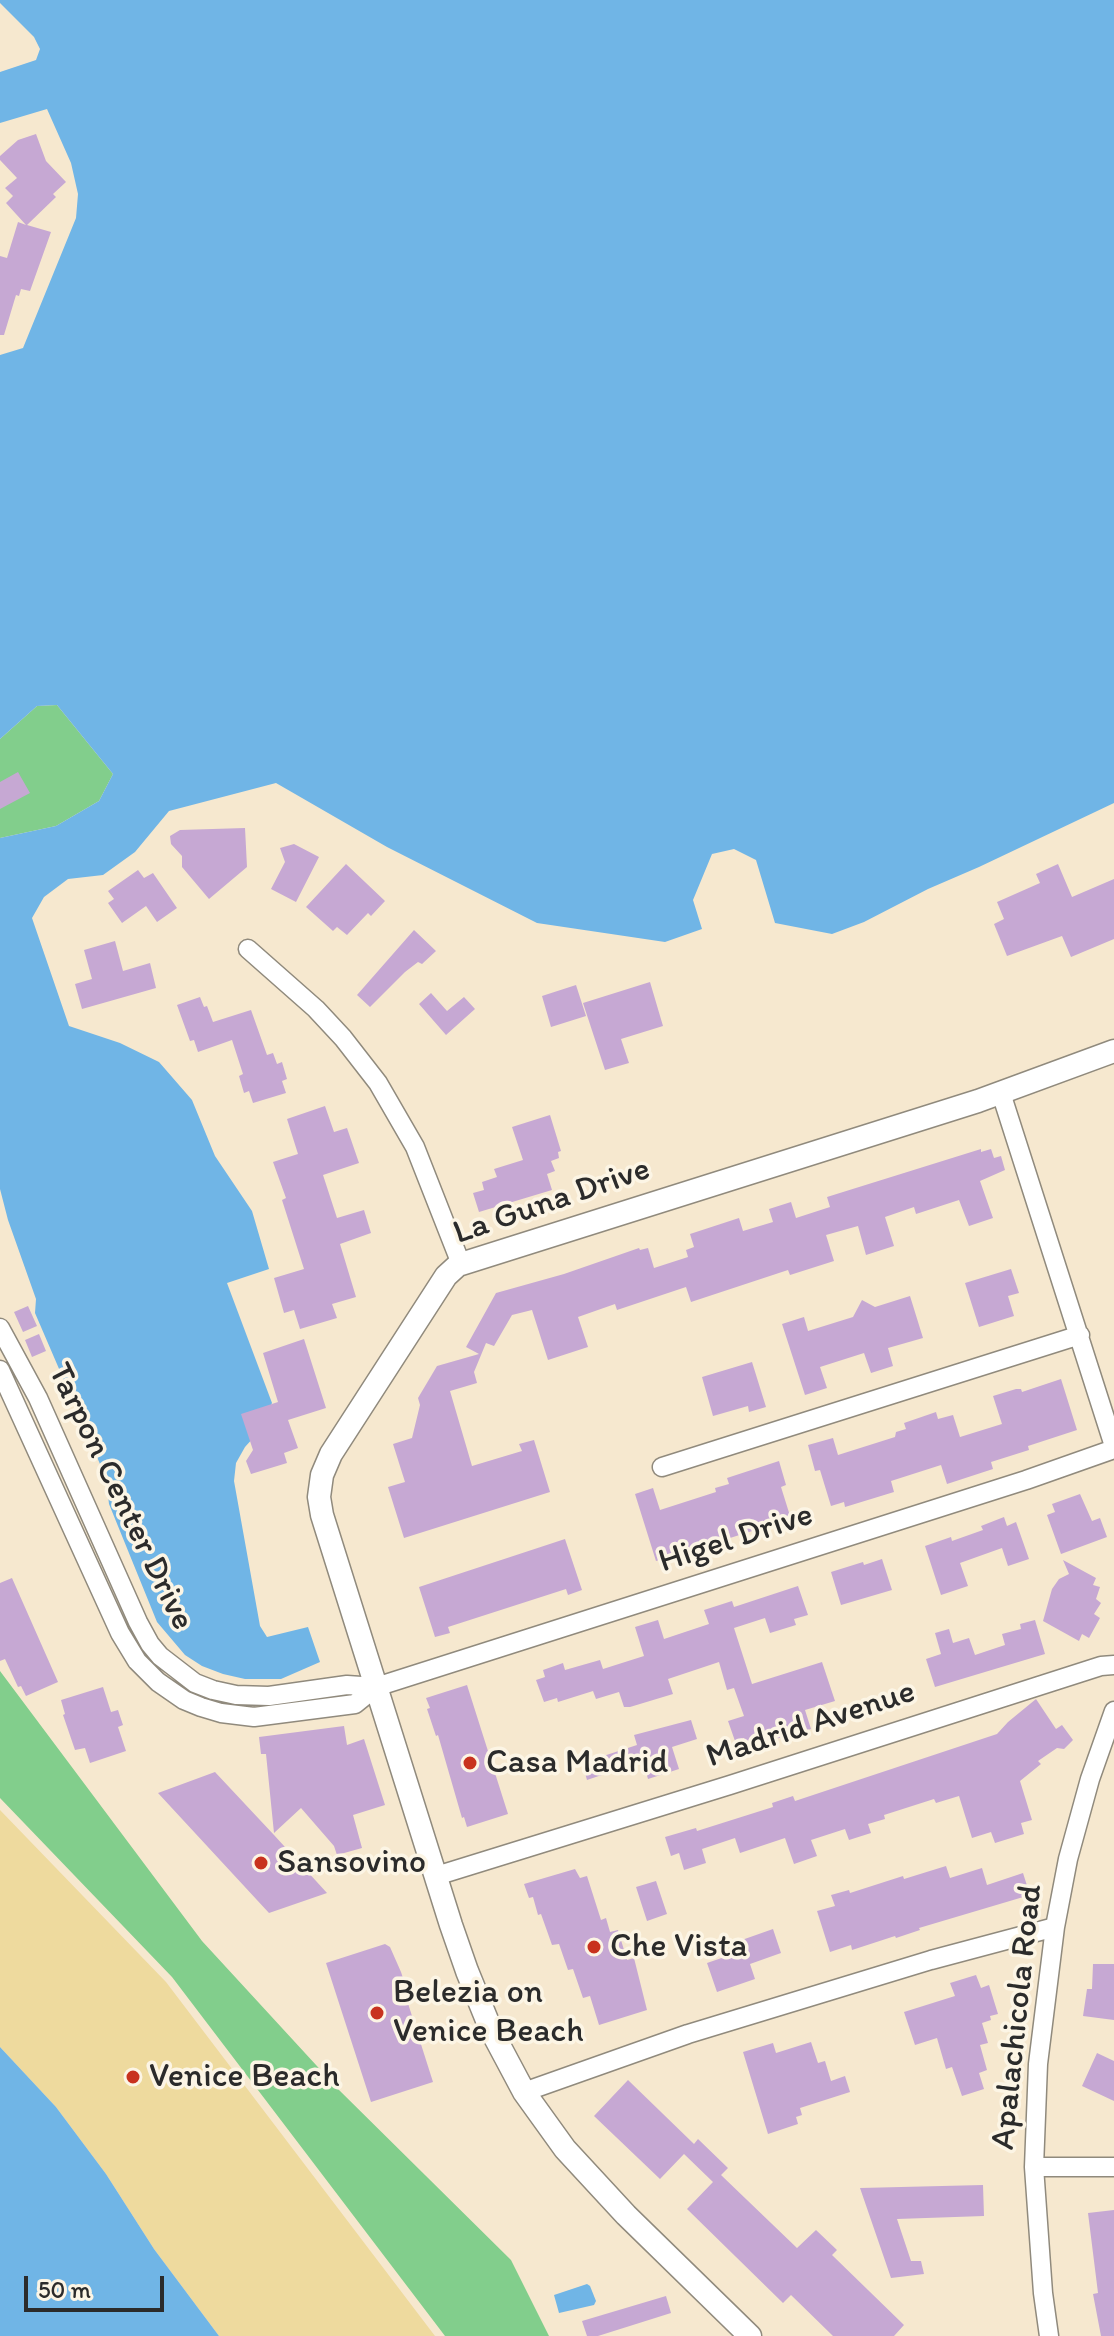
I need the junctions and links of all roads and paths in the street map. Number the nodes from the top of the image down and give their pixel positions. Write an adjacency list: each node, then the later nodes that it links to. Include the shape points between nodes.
1 (248, 949): 4 (street, via 316,1009 378,1083 415,1147)
2 (1114, 1051): 3 (street, La Guna Drive)
3 (1001, 1093): 4 (street, La Guna Drive); 6 (street)
4 (461, 1264): 11 (street, La Guna Drive, via 446,1276 322,1475 322,1515)
5 (0, 1328): 11 (street, Tarpon Center Drive, via 38,1398 141,1629 160,1656 195,1683 236,1695)
6 (1080, 1335): 8 (street); 9 (street)
7 (0, 1370): 11 (street, Tarpon Center Drive, via 120,1633 158,1682 201,1707 254,1717 355,1704)
8 (1114, 1448): 11 (street, Higel Drive)
9 (662, 1467)
10 (1114, 1665): 13 (street, Madrid Avenue)
11 (376, 1687): 13 (street, La Guna Drive)
12 (1114, 1711): 14 (street, Apalachicola Road, via 1079,1815)
13 (436, 1876): 15 (street, La Guna Drive, via 479,2003)
14 (1055, 1927): 15 (street, via 688,2034); 16 (street, Apalachicola Road, via 1038,2064)
15 (524, 2092): 18 (street, La Guna Drive, via 609,2198)
16 (1034, 2167): 17 (street); 19 (street, Apalachicola Road)
17 (1114, 2167)
18 (750, 2336)
19 (1049, 2336)

